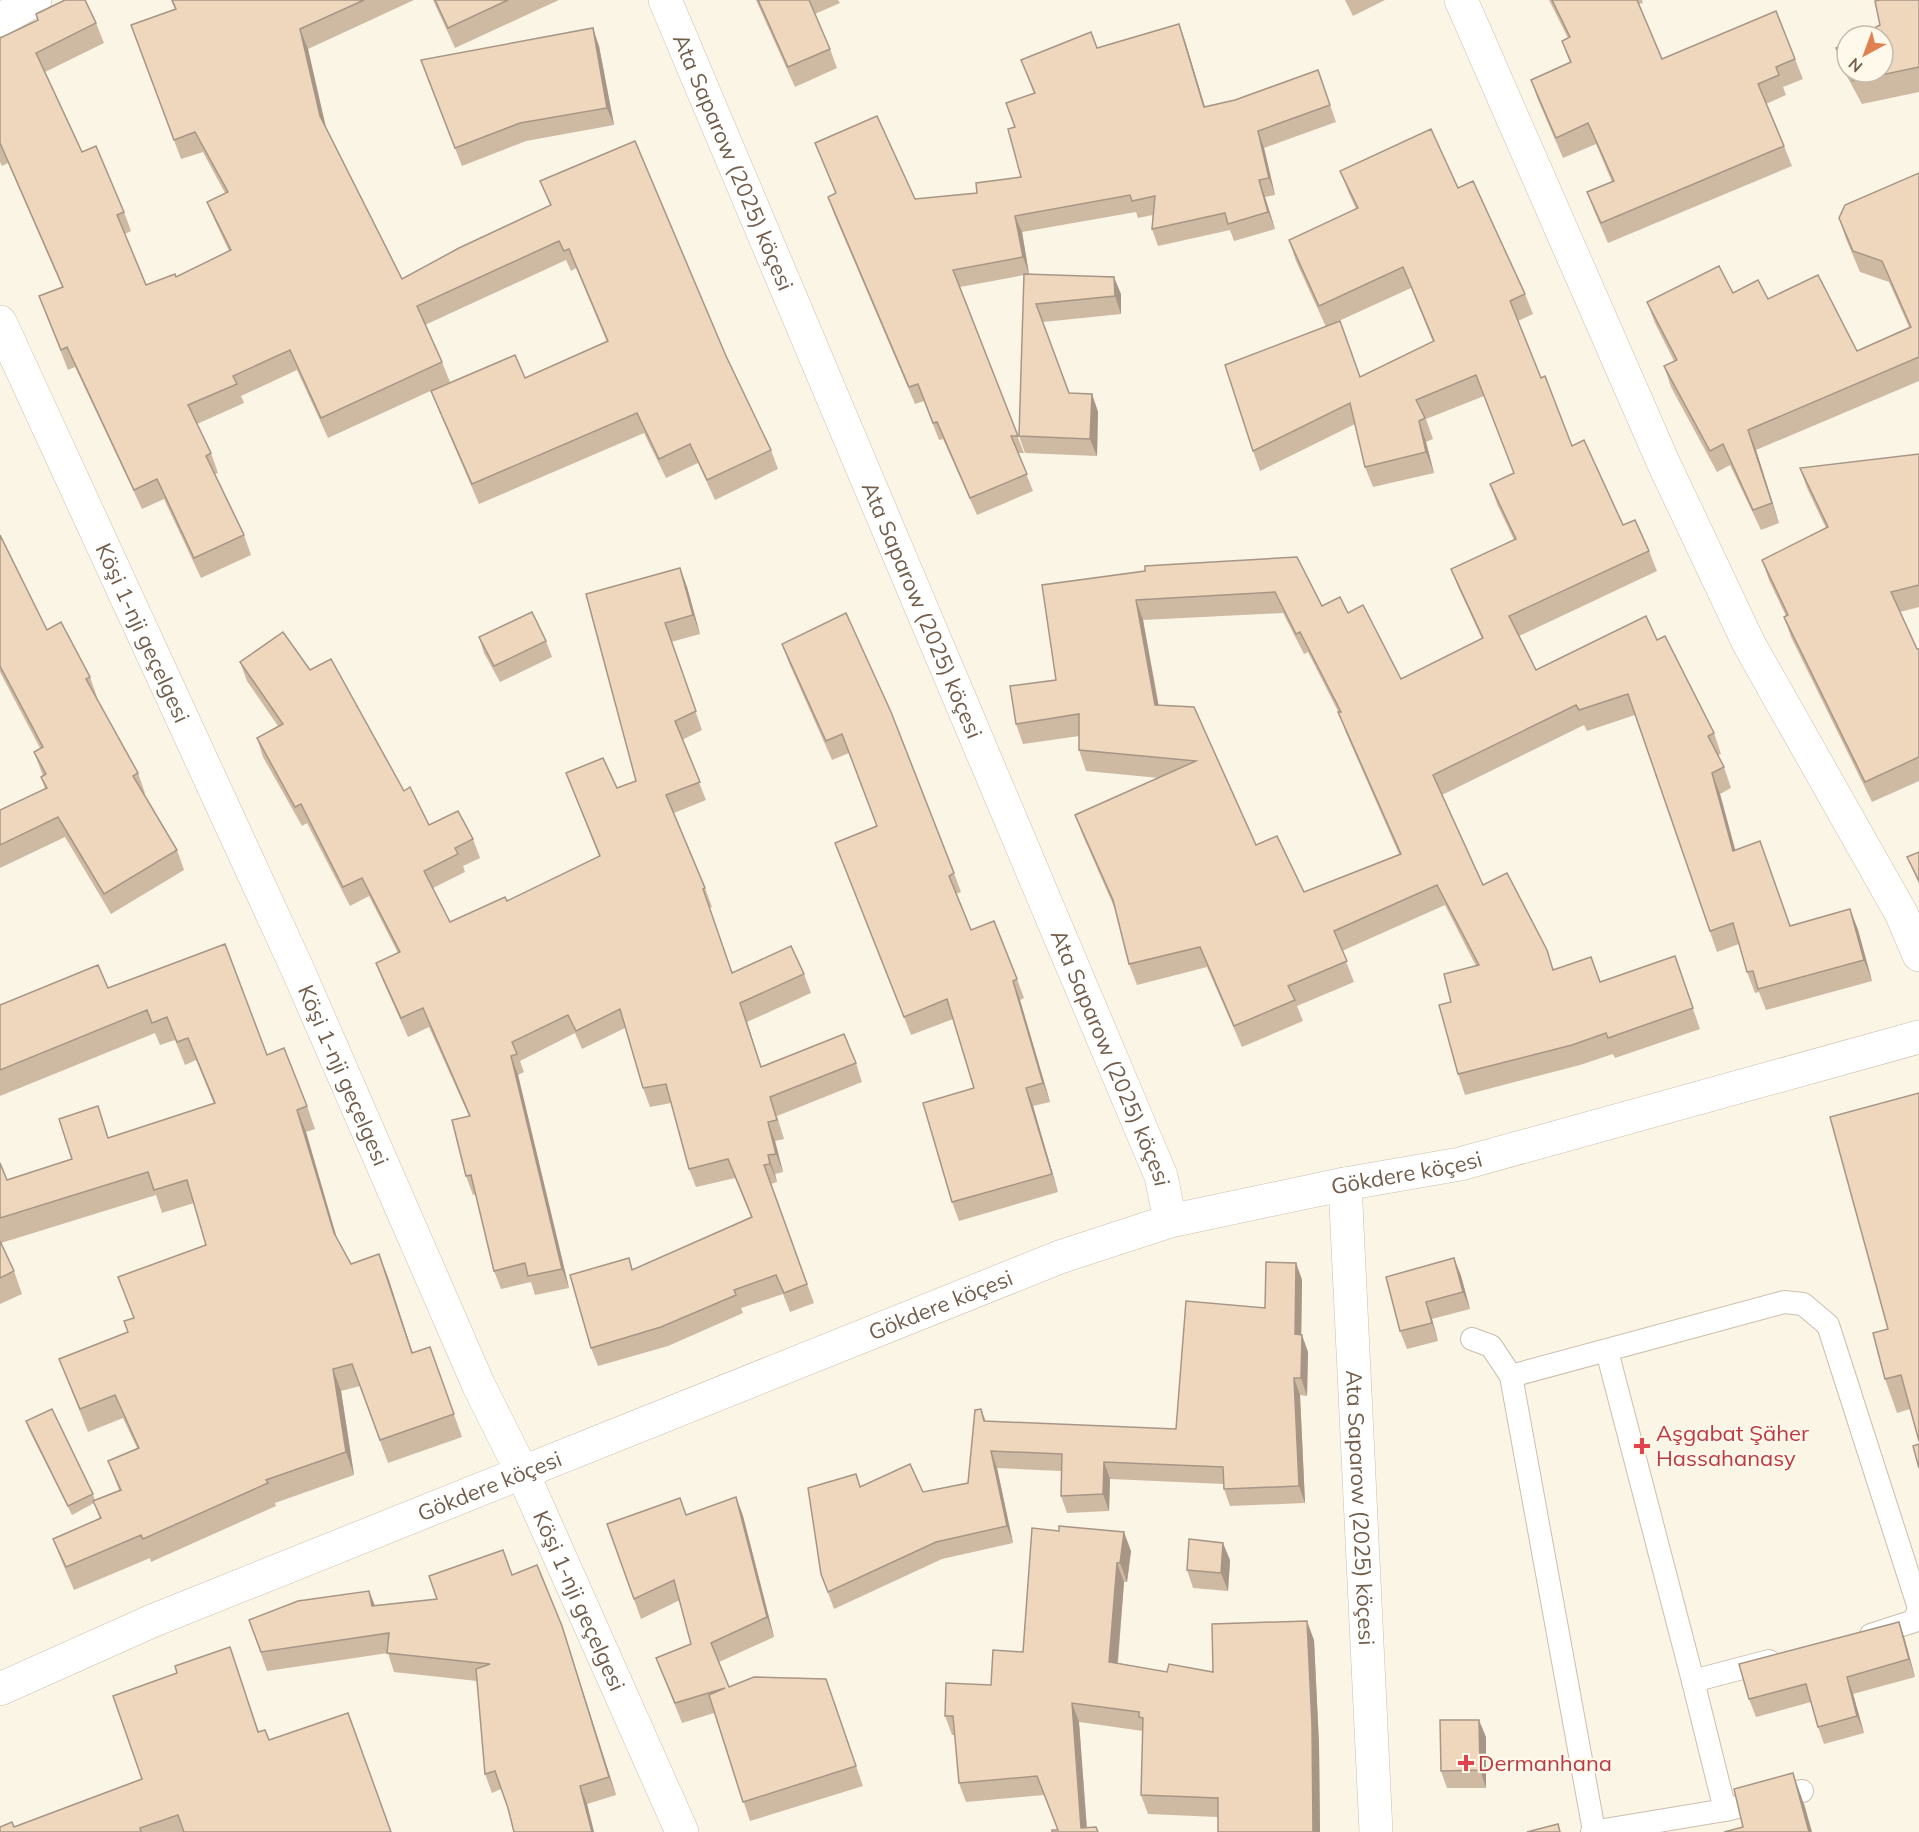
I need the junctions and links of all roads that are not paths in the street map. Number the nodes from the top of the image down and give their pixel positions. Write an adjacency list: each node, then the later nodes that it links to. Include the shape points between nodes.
1 (35, 0): 4 (street)
2 (665, 0): 9 (street, Ata Saparow (2025) köçesi, via 1161,1176)
3 (1461, 0): 6 (street, via 1663,462 1749,644 1901,913)
4 (0, 20)
5 (0, 322): 13 (street, Köşi 1-nji geçelgesi, via 297,968 479,1386)
6 (1919, 955)
7 (1919, 1037): 8 (street, Gökdere köçesi, via 1460,1164)
8 (1345, 1184): 9 (street, Gökdere köçesi); 22 (street, Ata Saparow (2025) köçesi)
9 (1170, 1221): 13 (street, Gökdere köçesi, via 1060,1257)
10 (1472, 1339): 12 (lane, via 1491,1346)
11 (1607, 1351): 12 (lane); 14 (lane, via 1784,1302 1803,1304 1828,1325); 17 (lane)
12 (1511, 1376): 23 (lane)
13 (524, 1474): 18 (street, Gökdere köçesi, via 152,1621); 21 (street, Köşi 1-nji geçelgesi)
14 (1919, 1609): 15 (lane, via 1914,1621)
15 (1853, 1640)
16 (1796, 1654): 17 (lane)
17 (1693, 1681): 20 (lane)
18 (0, 1689)
19 (1802, 1791): 20 (lane)
20 (1725, 1810): 23 (lane)
21 (682, 1832)
22 (1376, 1832)
23 (1593, 1832)

